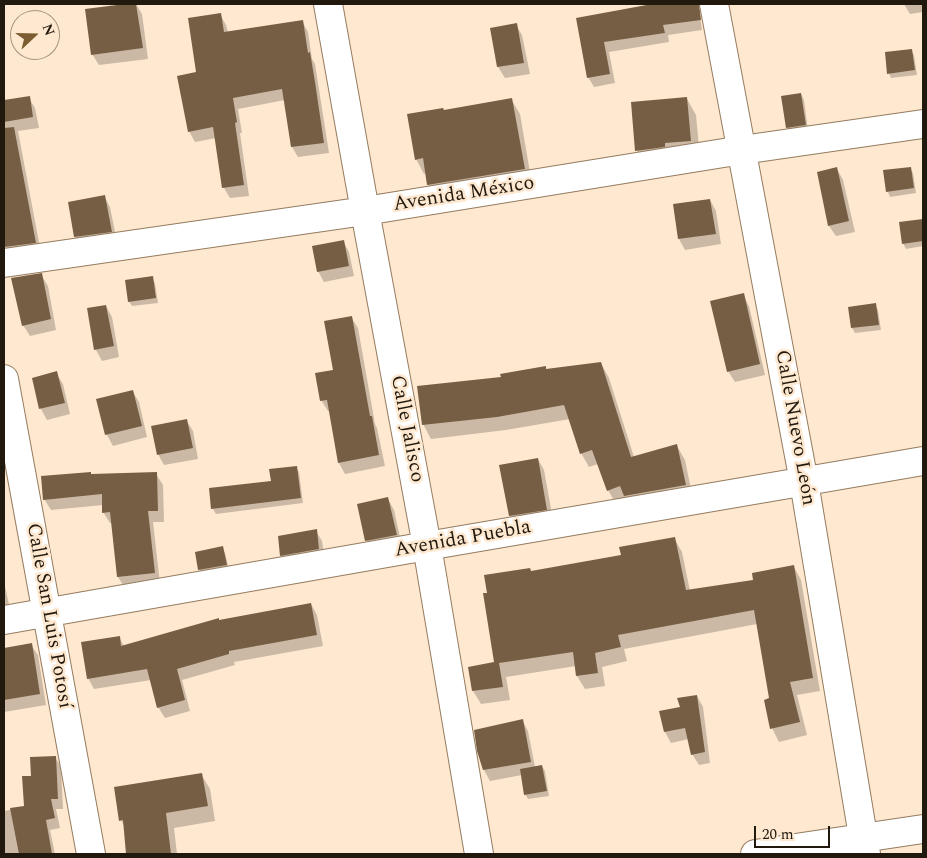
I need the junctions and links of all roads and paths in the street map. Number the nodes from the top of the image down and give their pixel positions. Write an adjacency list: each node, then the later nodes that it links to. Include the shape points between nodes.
1 (328, 4): 5 (street, Calle Jalisco)
2 (714, 4): 4 (street, Calle Nuevo León)
3 (923, 124): 4 (street, Avenida México)
4 (742, 150): 5 (street, Avenida México); 9 (street, Calle Nuevo León)
5 (365, 211): 6 (street, Avenida México); 10 (street, Calle Jalisco)
6 (4, 263)
7 (4, 379): 11 (street, Calle San Luis Potosí)
8 (923, 462): 9 (street, Avenida Puebla)
9 (804, 482): 10 (street, Avenida Puebla); 14 (street, Calle Nuevo León)
10 (427, 546): 11 (street, Avenida Puebla); 16 (street, Calle Jalisco)
11 (48, 613): 12 (street, Avenida Puebla); 15 (street, Calle San Luis Potosí)
12 (4, 620)
13 (923, 829): 14 (street)
14 (865, 846): 17 (street)
15 (91, 854)
16 (479, 854)
17 (755, 854)

